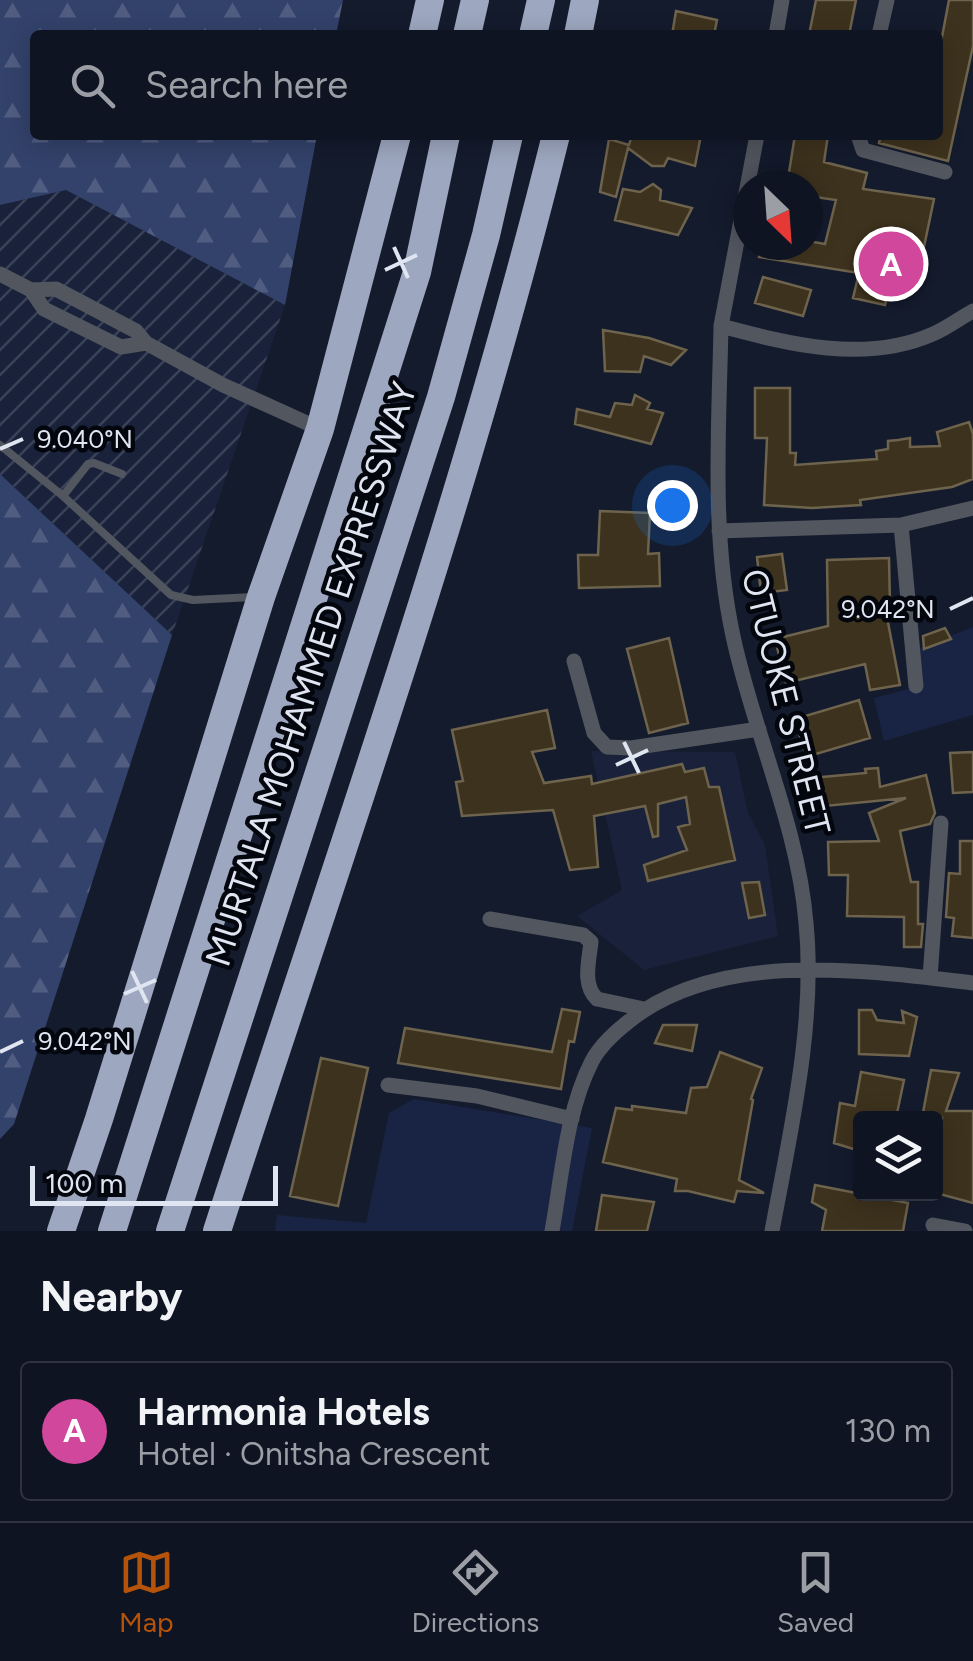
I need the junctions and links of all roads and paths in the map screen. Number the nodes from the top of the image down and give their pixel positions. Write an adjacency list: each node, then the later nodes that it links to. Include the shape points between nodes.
1 (430, 0): 7 (highway)
2 (475, 0): 8 (highway)
3 (545, 0): 9 (highway); 10 (highway)
4 (585, 0): 11 (highway)
5 (782, 0): 12 (street)
6 (887, 0): 13 (street)
7 (423, 30)
8 (468, 30)
9 (535, 30)
10 (551, 30)
11 (579, 30)
12 (777, 30)
13 (881, 30)
14 (396, 140): 24 (highway, MURTALA MOHAMMED EXPRESSWAY)
15 (445, 140): 45 (highway, MURTALA MOHAMMED EXPRESSWAY, via 417,272)
16 (509, 140): 46 (highway, MURTALA MOHAMMED EXPRESSWAY, via 441,398)
17 (555, 140): 47 (highway, via 466,464)
18 (756, 140): 23 (street, OTUOKE STREET)
19 (858, 140): 20 (street, via 863,150)
20 (945, 172)
21 (0, 274): 24 (street, via 31,290 44,309 121,347 146,343)
22 (973, 310): 23 (street, via 896,345 841,350)
23 (721, 326): 30 (street, OTUOKE STREET)
24 (320, 429): 31 (highway, MURTALA MOHAMMED EXPRESSWAY)
25 (0, 445): 27 (lane)
26 (122, 474): 27 (lane, via 88,464)
27 (63, 496): 31 (lane, via 171,595)
28 (973, 508): 29 (street)
29 (901, 524): 30 (street); 33 (street)
30 (719, 531): 34 (street, OTUOKE STREET, via 733,640)
31 (260, 597): 44 (highway, MURTALA MOHAMMED EXPRESSWAY)
32 (574, 661): 34 (street, via 594,733 607,747)
33 (916, 686)
34 (759, 728): 37 (street, OTUOKE STREET, via 793,852)
35 (941, 823): 38 (street)
36 (490, 919): 40 (street, via 583,935 590,942 591,994)
37 (809, 971): 38 (street); 40 (street, via 741,974 688,987); 49 (street, OTUOKE STREET, via 794,1113)
38 (930, 978): 39 (street)
39 (973, 983)
40 (644, 1008): 42 (street, via 592,1060)
41 (388, 1085): 42 (street, via 478,1096)
42 (572, 1118): 48 (street)
43 (933, 1224): 50 (street)
44 (60, 1231)
45 (112, 1231)
46 (170, 1231)
47 (217, 1231)
48 (552, 1231)
49 (772, 1231)
50 (965, 1231)

